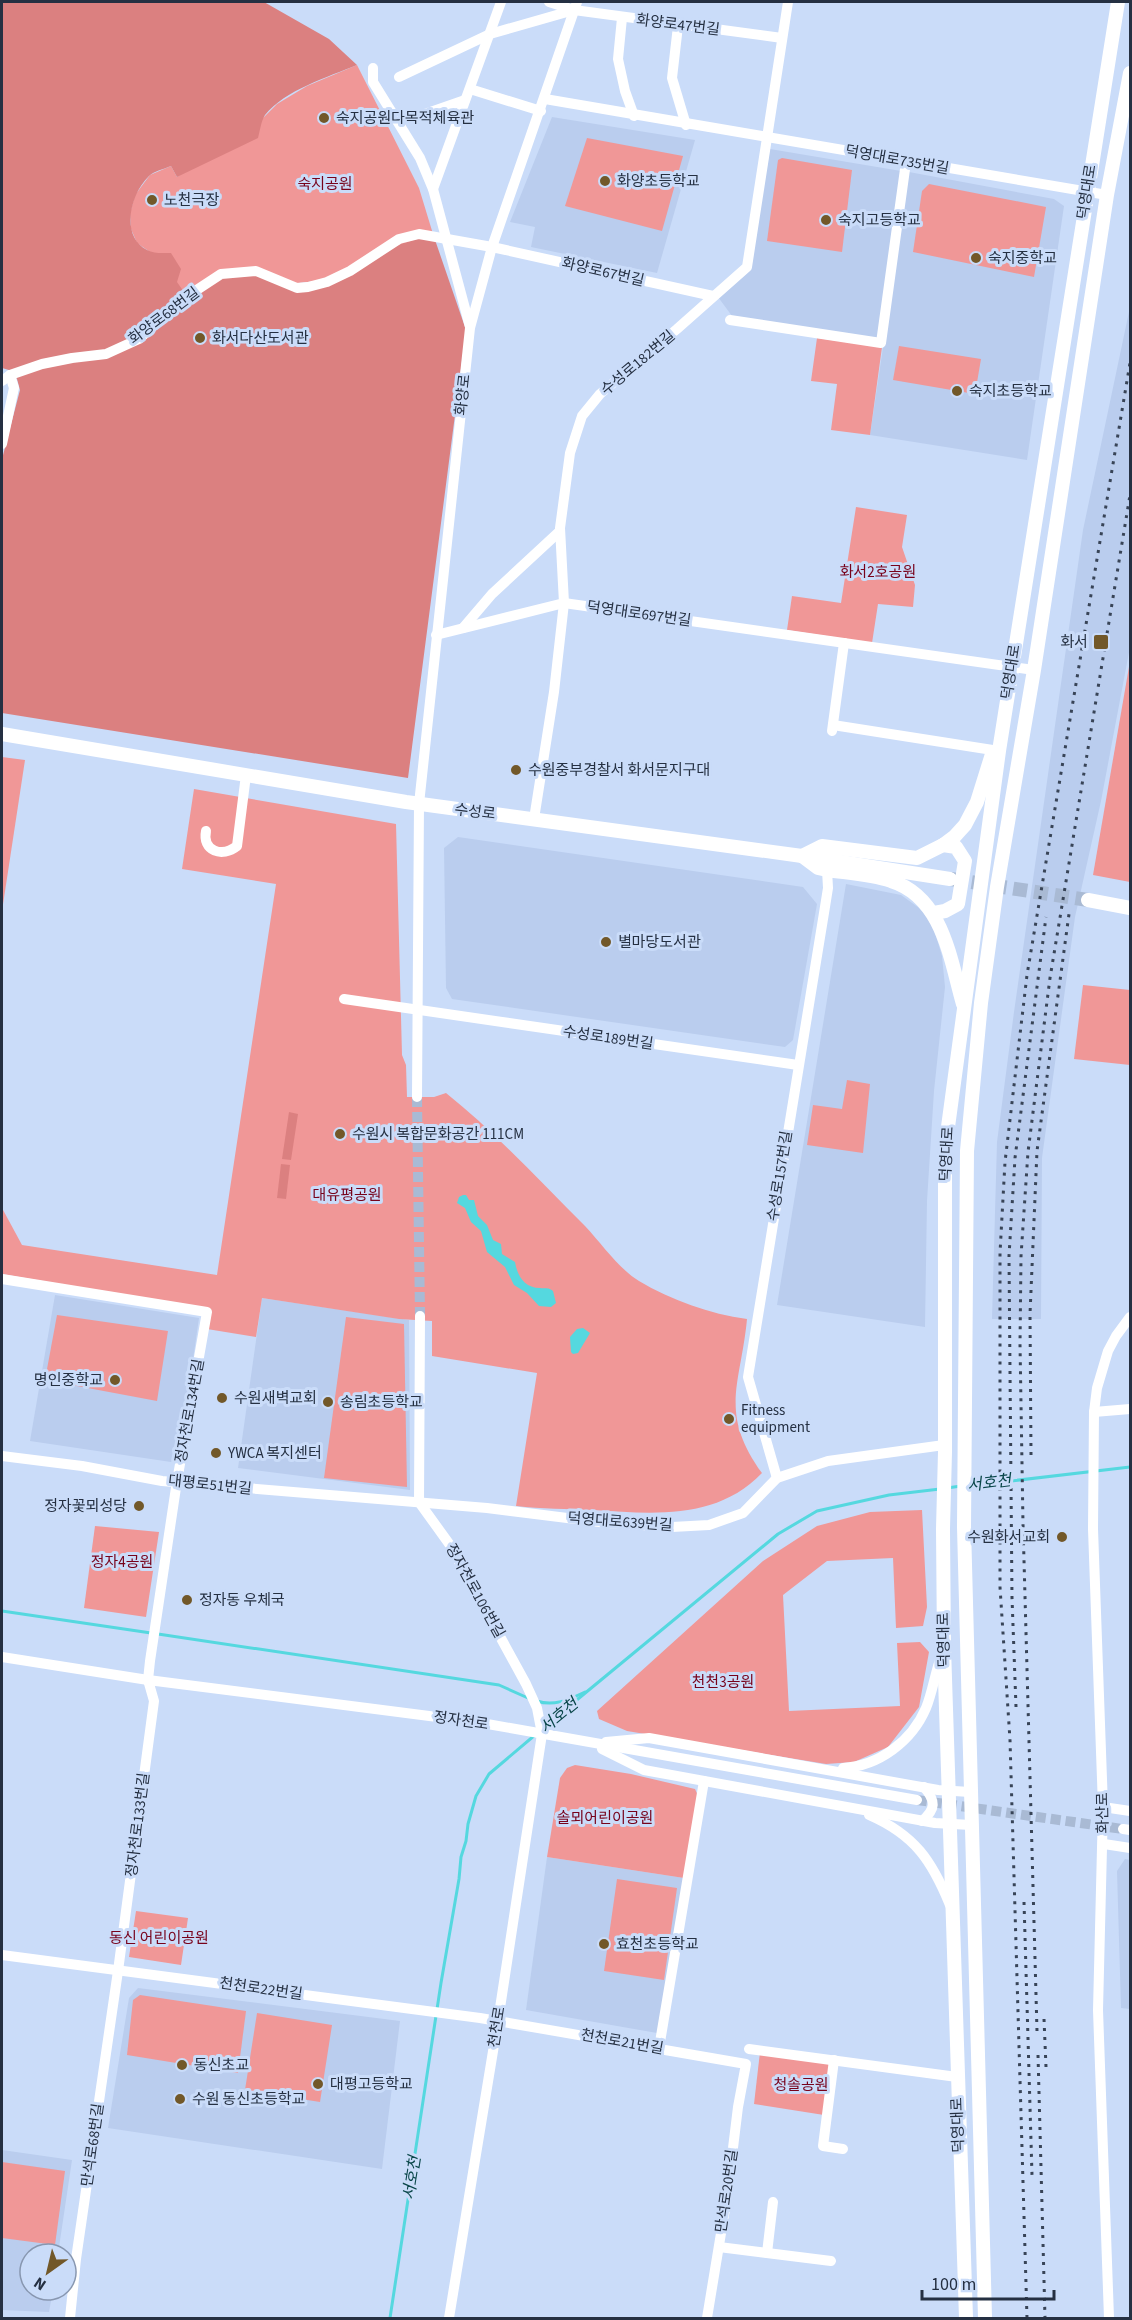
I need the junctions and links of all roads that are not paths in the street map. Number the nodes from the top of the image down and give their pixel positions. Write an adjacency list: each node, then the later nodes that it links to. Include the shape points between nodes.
1 (501, 2): 10 (street)
2 (549, 2): 6 (street, 화양로47번길)
3 (788, 2): 11 (street, 수성로182번길)
4 (1118, 2): 9 (main road, 덕영대로)
5 (1129, 2): 9 (main road)
6 (576, 6): 7 (street, 화양로47번길); 10 (street); 16 (street, 화양로)
7 (622, 18): 8 (street, 화양로47번길); 20 (street, via 618,59)
8 (678, 26): 11 (street, 화양로47번길); 21 (street, via 672,78)
9 (1114, 32): 25 (main road, 덕영대로)
10 (490, 34): 14 (street); 15 (street)
11 (782, 38): 22 (street, 수성로182번길)
12 (373, 68): 24 (street, via 373,82 420,158)
13 (1131, 73): 26 (main road, 덕영대로)
14 (399, 77)
15 (470, 88): 17 (street); 18 (street)
16 (545, 99): 18 (street, 화양로); 20 (street, 덕영대로735번길)
17 (465, 100): 19 (street); 24 (street)
18 (541, 111): 28 (street, 화양로)
19 (419, 116)
20 (634, 116): 21 (street, 덕영대로735번길)
21 (686, 125): 22 (street, 덕영대로735번길)
22 (766, 138): 23 (street, 덕영대로735번길); 29 (street, 수성로182번길, via 747,267)
23 (906, 162): 25 (street, 덕영대로735번길); 30 (street, via 881,343)
24 (433, 189): 27 (street)
25 (1087, 192): 26 (street, 덕영대로735번길); 39 (main road, 덕영대로)
26 (1107, 195): 40 (main road, 덕영대로)
27 (445, 237): 28 (street, 화양로68번길); 31 (street); 32 (street, 화양로68번길, via 419,234 399,239 350,271 308,287 297,288 256,271 221,274 183,299 139,339 106,354 42,364)
28 (492, 247): 29 (street, 화양로67번길); 31 (street, 화양로)
29 (713, 296): 34 (street, 수성로182번길, via 600,394 582,416 570,453)
30 (730, 320)
31 (470, 328): 37 (street, 화양로)
32 (4, 376): 33 (street, via 14,388)
33 (2, 444)
34 (561, 531): 35 (street, 수성로182번길); 36 (street, via 492,594)
35 (564, 603): 36 (street, 덕영대로697번길); 38 (street, 덕영대로697번길); 45 (street, 수성로182번길)
36 (463, 629): 37 (street, 덕영대로697번길)
37 (436, 635): 44 (street, 화양로)
38 (844, 643): 39 (street, 덕영대로697번길); 42 (street, via 833,728)
39 (1012, 667): 40 (street, 덕영대로697번길); 42 (main road, 덕영대로)
40 (1034, 670): 78 (main road, 덕영대로, via 981,1003 967,1151 964,1527)
41 (2, 734): 43 (main road, 수성로)
42 (996, 751): 47 (main road, via 965,825); 55 (main road, 덕영대로)
43 (246, 775): 44 (main road, 수성로); 46 (street, via 237,846 220,853 211,849 206,844)
44 (419, 804): 45 (main road, 수성로); 56 (street)
45 (534, 819): 48 (main road, 수성로)
46 (206, 831)
47 (943, 845): 48 (main road, via 917,858 822,846); 53 (main road, via 956,847 965,861 958,904)
48 (802, 856): 49 (main road); 50 (main road, 수성로)
49 (827, 870): 53 (main road, via 890,880 907,887); 57 (street, 수성로157번길, via 827,896)
50 (950, 879)
51 (1088, 900): 52 (main road)
52 (1131, 908)
53 (934, 913): 55 (main road)
54 (344, 999): 56 (street, 수성로189번길)
55 (964, 1009): 64 (main road, 덕영대로, via 945,1149)
56 (419, 1010): 57 (street, 수성로189번길); 58 (street)
57 (798, 1065): 66 (street, 수성로157번길, via 748,1377)
58 (417, 1097)
59 (2, 1279): 67 (street, 정자천로134번길, via 207,1312)
60 (420, 1316): 68 (street)
61 (1131, 1317): 63 (street, 화산로, via 1116,1336 1102,1366)
62 (1131, 1409): 63 (street)
63 (1094, 1412): 80 (street, 화산로, via 1096,1654)
64 (945, 1449): 66 (street, 덕영대로639번길, via 828,1461); 69 (main road, 덕영대로)
65 (2, 1456): 67 (street, 대평로51번길)
66 (777, 1478): 68 (street, 덕영대로639번길, via 743,1513 709,1525 618,1524)
67 (177, 1481): 68 (street, 대평로51번길); 71 (street, 정자천로134번길)
68 (419, 1502): 72 (street, 정자천로106번길, via 450,1545 526,1684 537,1708)
69 (944, 1648): 74 (street, via 925,1710 904,1739 887,1755 872,1762 855,1768); 77 (main road, 덕영대로)
70 (2, 1657): 71 (street, 정자천로)
71 (148, 1680): 72 (street, 정자천로, via 476,1722); 90 (street, 정자천로133번길, via 154,1701)
72 (541, 1734): 73 (street, 정자천로); 91 (street, 천천로)
73 (591, 1743): 74 (street, via 649,1738); 75 (street, via 644,1770); 79 (street, 정자천로)
74 (826, 1769): 76 (street)
75 (704, 1781): 81 (street); 92 (street)
76 (924, 1787): 77 (street); 83 (street, via 934,1806)
77 (949, 1791): 78 (street); 84 (main road, 덕영대로)
78 (970, 1792): 85 (main road, 덕영대로)
79 (918, 1800)
80 (1103, 1806): 82 (street); 86 (street, 화산로)
81 (850, 1807): 83 (street); 88 (street, via 904,1834 920,1850 937,1872)
82 (1131, 1811)
83 (922, 1821): 84 (street)
84 (950, 1825): 85 (street); 88 (main road, 덕영대로)
85 (970, 1825): 106 (main road, 덕영대로)
86 (1104, 1844): 87 (street); 107 (street, 화산로, via 1098,2010)
87 (1131, 1848)
88 (954, 1915): 96 (main road, 덕영대로)
89 (2, 1955): 90 (street, 천천로22번길)
90 (118, 1971): 91 (street, 천천로22번길); 102 (street, 만석로68번길)
91 (498, 2021): 92 (street, 천천로21번길); 103 (street, 천천로)
92 (658, 2048): 95 (street, 천천로21번길)
93 (749, 2049): 94 (street)
94 (834, 2060): 96 (street); 97 (street, via 823,2146)
95 (746, 2064): 99 (street, 만석로20번길)
96 (957, 2077): 105 (main road, 덕영대로)
97 (843, 2149)
98 (773, 2202): 100 (street)
99 (719, 2247): 100 (street); 104 (street, 만석로20번길)
100 (767, 2253): 101 (street)
101 (831, 2261)
102 (70, 2319)
103 (449, 2319)
104 (707, 2319)
105 (966, 2319)
106 (985, 2319)
107 (1109, 2319)

